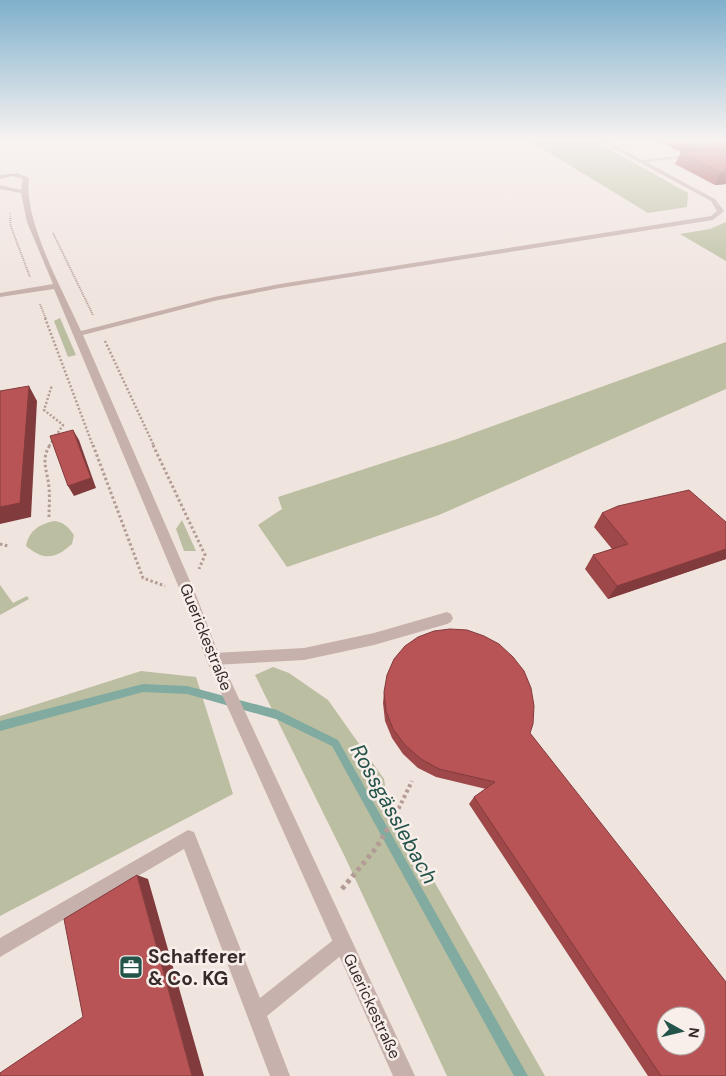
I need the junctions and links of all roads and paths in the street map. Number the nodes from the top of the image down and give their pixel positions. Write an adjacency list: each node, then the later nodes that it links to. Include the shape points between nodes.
1 (20, 191): 3 (street)
2 (697, 191): 5 (street)
3 (24, 192): 7 (street, Guerickestraße, via 30,222)
4 (10, 211): 8 (path, via 11,227)
5 (724, 211): 10 (street, via 713,218 271,288 214,299)
6 (50, 226): 10 (path)
7 (56, 286): 8 (street); 11 (street, Guerickestraße)
8 (34, 290): 9 (street); 16 (path, via 143,578)
9 (0, 295)
10 (99, 329): 11 (street); 16 (path, via 205,555)
11 (78, 334): 16 (street, Guerickestraße)
12 (52, 385): 13 (path, via 44,410 63,425 46,451 44,461 49,488)
13 (49, 517)
14 (0, 544): 15 (path)
15 (8, 546)
16 (189, 595): 18 (street, Guerickestraße)
17 (447, 618): 18 (lane, via 374,639 304,654)
18 (214, 659): 20 (street, Guerickestraße)
19 (412, 781): 20 (path, via 376,848)
20 (326, 908): 21 (street, Guerickestraße)
21 (343, 944): 23 (lane); 25 (street, Guerickestraße)
22 (0, 948): 23 (lane, via 188,838)
23 (256, 1013): 24 (lane)
24 (280, 1076)
25 (404, 1076)

